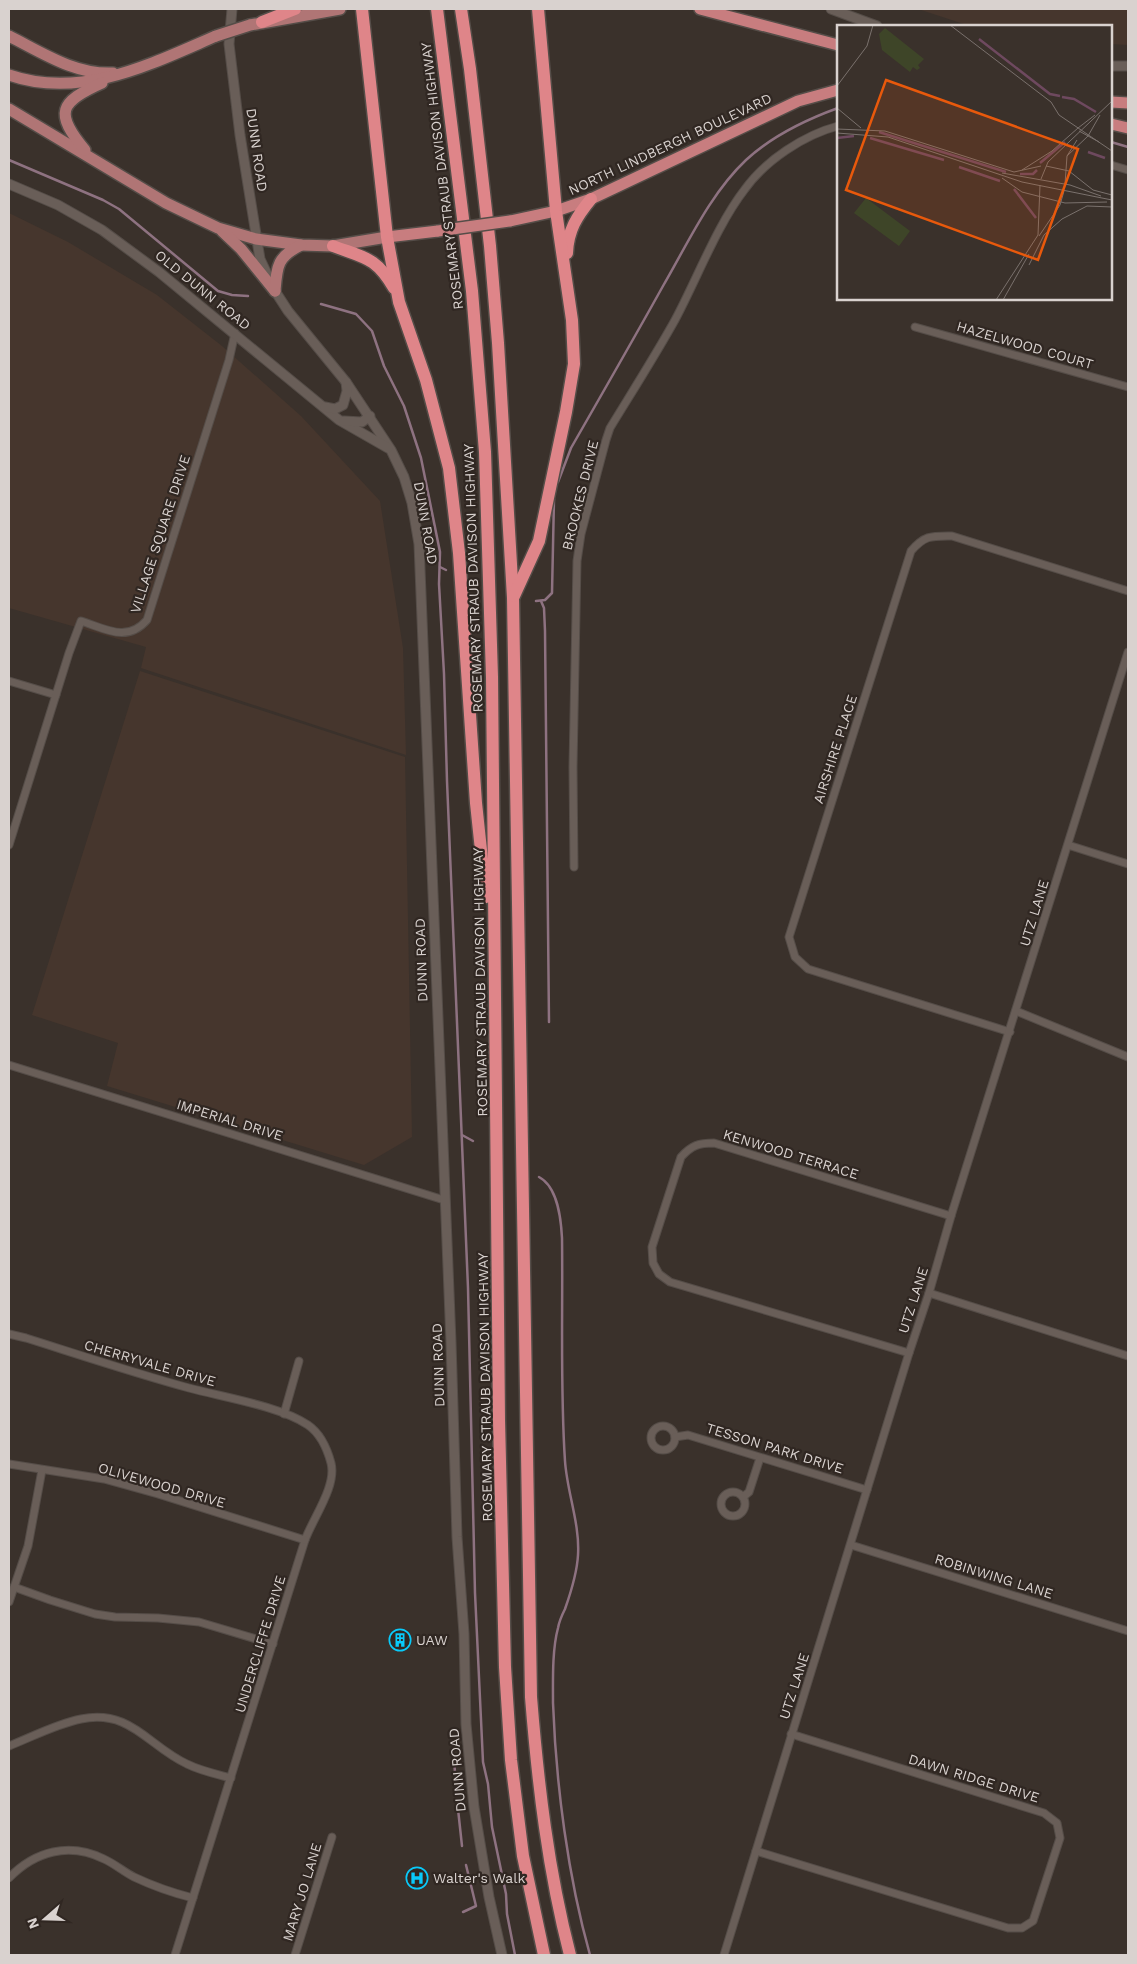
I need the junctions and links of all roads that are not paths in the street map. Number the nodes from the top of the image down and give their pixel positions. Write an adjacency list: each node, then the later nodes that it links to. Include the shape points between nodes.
1 (232, 9): 33 (street, DUNN ROAD, via 229,44)
2 (295, 9): 10 (highway)
3 (340, 9): 10 (main road)
4 (362, 9): 32 (highway)
5 (437, 9): 58 (highway, ROSEMARY STRAUB DAVISON HIGHWAY, via 472,291 485,452 492,668)
6 (461, 9): 49 (highway, via 482,162 494,295)
7 (538, 9): 30 (highway)
8 (700, 9): 13 (highway)
9 (831, 9): 11 (street)
10 (256, 23): 16 (main road, bridge)
11 (874, 25)
12 (9, 36): 16 (main road, via 83,70 104,74)
13 (837, 45)
14 (1112, 66): 15 (street)
15 (1128, 66)
16 (129, 72): 17 (main road, via 98,81 65,82 36,82); 25 (main road, via 79,93 65,110 66,124)
17 (9, 75)
18 (837, 90): 29 (highway, NORTH LINDBERGH BOULEVARD, via 798,101)
19 (1112, 102): 20 (highway)
20 (1128, 104)
21 (9, 109): 25 (main road, NORTH LINDBERGH BOULEVARD)
22 (1112, 124): 24 (highway)
23 (837, 126): 57 (street, BROOKES DRIVE, via 799,142 745,188 674,320 610,428 581,534 577,561)
24 (1128, 128)
25 (90, 156): 31 (main road, NORTH LINDBERGH BOULEVARD, via 166,203)
26 (1112, 165): 27 (street)
27 (1128, 170)
28 (9, 184): 41 (street, OLD DUNN ROAD, via 58,205 102,230)
29 (591, 199): 30 (highway, NORTH LINDBERGH BOULEVARD); 37 (highway, via 570,230)
30 (556, 211): 32 (highway, NORTH LINDBERGH BOULEVARD, bridge, via 510,221); 37 (highway)
31 (218, 228): 33 (main road, NORTH LINDBERGH BOULEVARD); 38 (main road, via 241,249)
32 (388, 237): 35 (main road, NORTH LINDBERGH BOULEVARD); 36 (highway)
33 (256, 239): 34 (main road, NORTH LINDBERGH BOULEVARD); 38 (street, DUNN ROAD, via 260,259)
34 (301, 245): 35 (main road, NORTH LINDBERGH BOULEVARD); 38 (main road, via 279,261)
35 (333, 246): 36 (highway, via 369,250 385,260); 39 (highway, via 373,260)
36 (393, 272): 39 (highway)
37 (566, 281): 49 (highway, via 572,320 574,364 571,383 539,541)
38 (275, 291): 42 (street, DUNN ROAD)
39 (398, 296): 58 (highway, via 426,380 449,468 460,554 476,803)
40 (915, 327): 43 (street, HAZELWOOD COURT)
41 (235, 333): 44 (street, OLD DUNN ROAD); 53 (street, VILLAGE SQUARE DRIVE, via 147,620 132,632 123,634 81,621)
42 (346, 382): 44 (street, via 343,405 335,409); 45 (street, DUNN ROAD)
43 (1128, 387)
44 (325, 407): 46 (street, OLD DUNN ROAD)
45 (370, 416): 46 (street, via 362,422); 47 (street, DUNN ROAD)
46 (339, 420): 47 (street, OLD DUNN ROAD)
47 (390, 450): 63 (street, DUNN ROAD, via 404,477 412,503 421,563)
48 (1128, 591): 60 (street, AIRSHIRE PLACE, via 952,536 931,536 920,541 911,551 789,937 795,957 808,969)
49 (513, 598): 94 (highway, via 531,1697 546,1841)
50 (1128, 652): 51 (street, UTZ LANE)
51 (1126, 667): 55 (street, UTZ LANE)
52 (9, 681): 53 (street)
53 (56, 695): 54 (street, VILLAGE SQUARE DRIVE)
54 (9, 845)
55 (1068, 846): 56 (street); 59 (street, UTZ LANE)
56 (1128, 864)
57 (574, 867)
58 (494, 972): 93 (highway, ROSEMARY STRAUB DAVISON HIGHWAY, via 499,1429 506,1703 524,1856)
59 (1016, 1011): 60 (street, UTZ LANE); 61 (street)
60 (1010, 1032): 64 (street, UTZ LANE)
61 (1128, 1057)
62 (9, 1065): 63 (street, IMPERIAL DRIVE)
63 (444, 1200): 92 (street, DUNN ROAD, via 466,1724 479,1840)
64 (951, 1216): 65 (street, UTZ LANE); 67 (street, KENWOOD TERRACE, via 714,1143 699,1143 681,1157 652,1247 653,1263 659,1274 670,1282)
65 (929, 1293): 67 (street, UTZ LANE); 68 (street)
66 (9, 1334): 70 (street, CHERRYVALE DRIVE)
67 (909, 1353): 75 (street, UTZ LANE)
68 (1128, 1356)
69 (299, 1361): 70 (street)
70 (284, 1414): 77 (street, UNDERCLIFFE DRIVE, via 308,1425 324,1441 333,1473)
71 (674, 1437): 72 (street, TESSON PARK DRIVE, via 688,1434)
72 (760, 1458): 75 (street, TESSON PARK DRIVE); 76 (street, via 749,1492)
73 (9, 1464): 74 (street, OLIVEWOOD DRIVE)
74 (42, 1470): 77 (street, OLIVEWOOD DRIVE, via 104,1479); 79 (street, via 28,1546)
75 (867, 1490): 78 (street, UTZ LANE)
76 (743, 1497)
77 (305, 1540): 82 (street, UNDERCLIFFE DRIVE)
78 (851, 1545): 81 (street, ROBINWING LANE); 83 (street, UTZ LANE)
79 (14, 1587): 80 (street); 82 (street, via 95,1614 199,1622)
80 (9, 1602)
81 (1128, 1631)
82 (273, 1644): 85 (street, UNDERCLIFFE DRIVE)
83 (792, 1734): 87 (street, UTZ LANE); 87 (street, DAWN RIDGE DRIVE, via 1044,1813 1056,1823 1060,1838 1033,1921 1022,1928 1008,1928)
84 (9, 1746): 85 (street, via 82,1719 116,1720 131,1725 187,1764)
85 (231, 1778): 89 (street, UNDERCLIFFE DRIVE)
86 (332, 1837): 91 (street, MARY JO LANE)
87 (756, 1851): 95 (street, UTZ LANE)
88 (9, 1878): 89 (street, via 28,1861 43,1854 76,1851 105,1860 155,1886)
89 (193, 1898): 90 (street, UNDERCLIFFE DRIVE)
90 (175, 1955)
91 (295, 1955)
92 (502, 1955)
93 (544, 1955)
94 (570, 1955)
95 (724, 1955)

